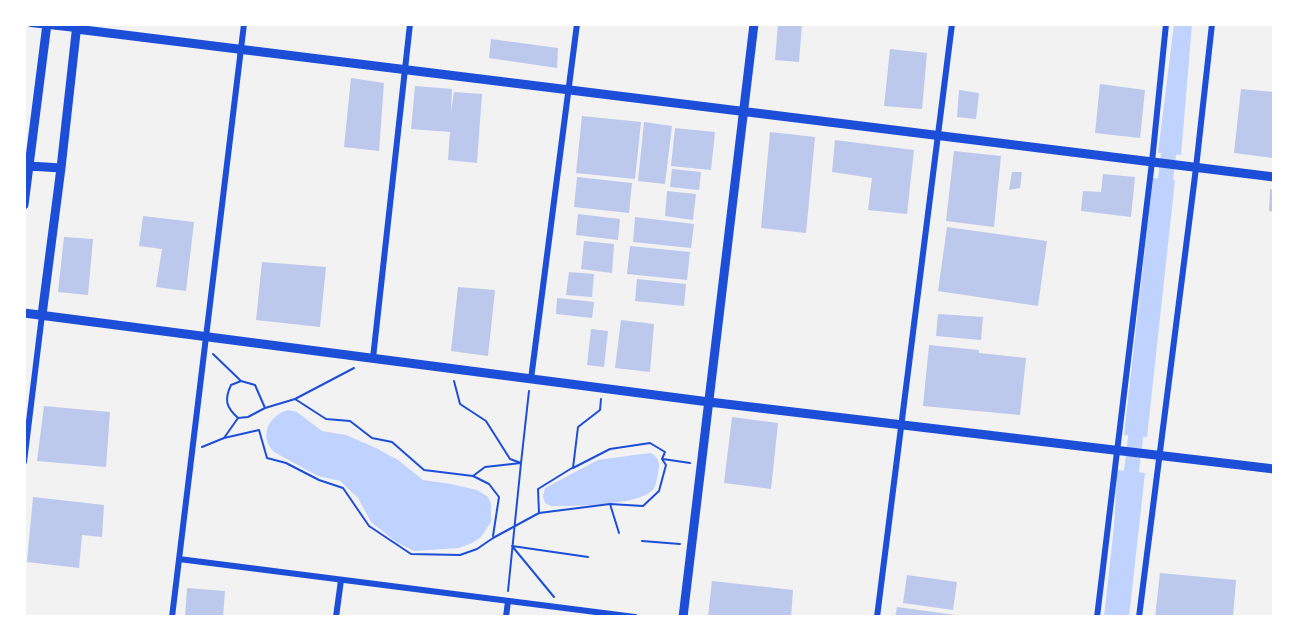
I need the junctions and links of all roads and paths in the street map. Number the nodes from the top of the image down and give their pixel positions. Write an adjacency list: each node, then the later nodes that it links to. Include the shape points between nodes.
1 (31, 24): 9 (street)
2 (244, 24): 11 (street)
3 (410, 24): 12 (street)
4 (577, 24): 13 (street)
5 (754, 24): 14 (street)
6 (952, 24): 15 (street)
7 (1166, 24): 16 (street)
8 (1212, 24): 19 (street)
9 (47, 25): 10 (street); 17 (street)
10 (76, 27): 11 (street); 18 (street)
11 (241, 49): 12 (street); 24 (street)
12 (405, 69): 13 (street); 25 (street)
13 (569, 90): 14 (street); 28 (street)
14 (743, 111): 15 (street); 32 (street)
15 (938, 135): 16 (street); 35 (street)
16 (1155, 163): 19 (street); 37 (street)
17 (29, 166): 18 (street); 21 (street)
18 (61, 168): 23 (street)
19 (1196, 168): 20 (street); 39 (street)
20 (1274, 177)
21 (24, 205)
22 (24, 313): 23 (street)
23 (42, 315): 24 (street); 41 (street)
24 (205, 341): 25 (street); 29 (path); 38 (street)
25 (373, 358): 27 (street)
26 (354, 368): 31 (path)
27 (450, 368): 28 (street); 42 (path, via 460,404 486,421 510,459)
28 (531, 379): 30 (street); 42 (path)
29 (241, 381): 33 (path, via 255,385); 34 (path, via 231,385 226,396 229,410)
30 (602, 387): 32 (street); 44 (path, via 600,410 578,428)
31 (295, 399): 33 (path); 46 (path, via 326,419 350,421 372,438 392,442 424,470)
32 (709, 402): 35 (street); 43 (street)
33 (265, 408): 34 (path)
34 (238, 418): 36 (path)
35 (901, 425): 37 (street); 65 (street)
36 (224, 438): 38 (path); 51 (path, via 259,430 267,458 343,488 369,526 411,554 460,555)
37 (1120, 450): 39 (street); 66 (street)
38 (192, 452): 56 (street)
39 (1159, 455): 45 (street); 67 (street)
40 (662, 459): 43 (path); 44 (path, via 665,452 650,443 610,449); 47 (path, via 666,465 659,491 643,506)
41 (24, 462)
42 (520, 463): 46 (path, via 485,467); 49 (path)
43 (701, 464): 53 (street)
44 (573, 468): 48 (path, via 538,489)
45 (1274, 470)
46 (473, 476): 51 (path, via 489,484 499,497)
47 (610, 504): 48 (path); 50 (path)
48 (539, 513): 49 (path)
49 (514, 527): 51 (path); 54 (path)
50 (619, 533)
51 (493, 538)
52 (642, 541): 53 (path)
53 (692, 545): 64 (street)
54 (512, 546): 55 (path); 58 (path); 59 (path)
55 (588, 557)
56 (179, 559): 57 (street); 60 (street)
57 (341, 580): 58 (street); 61 (street)
58 (508, 601): 59 (street); 62 (street)
59 (563, 608): 63 (street)
60 (172, 617)
61 (336, 617)
62 (506, 617)
63 (635, 617)
64 (683, 617)
65 (877, 617)
66 (1097, 617)
67 (1139, 617)

